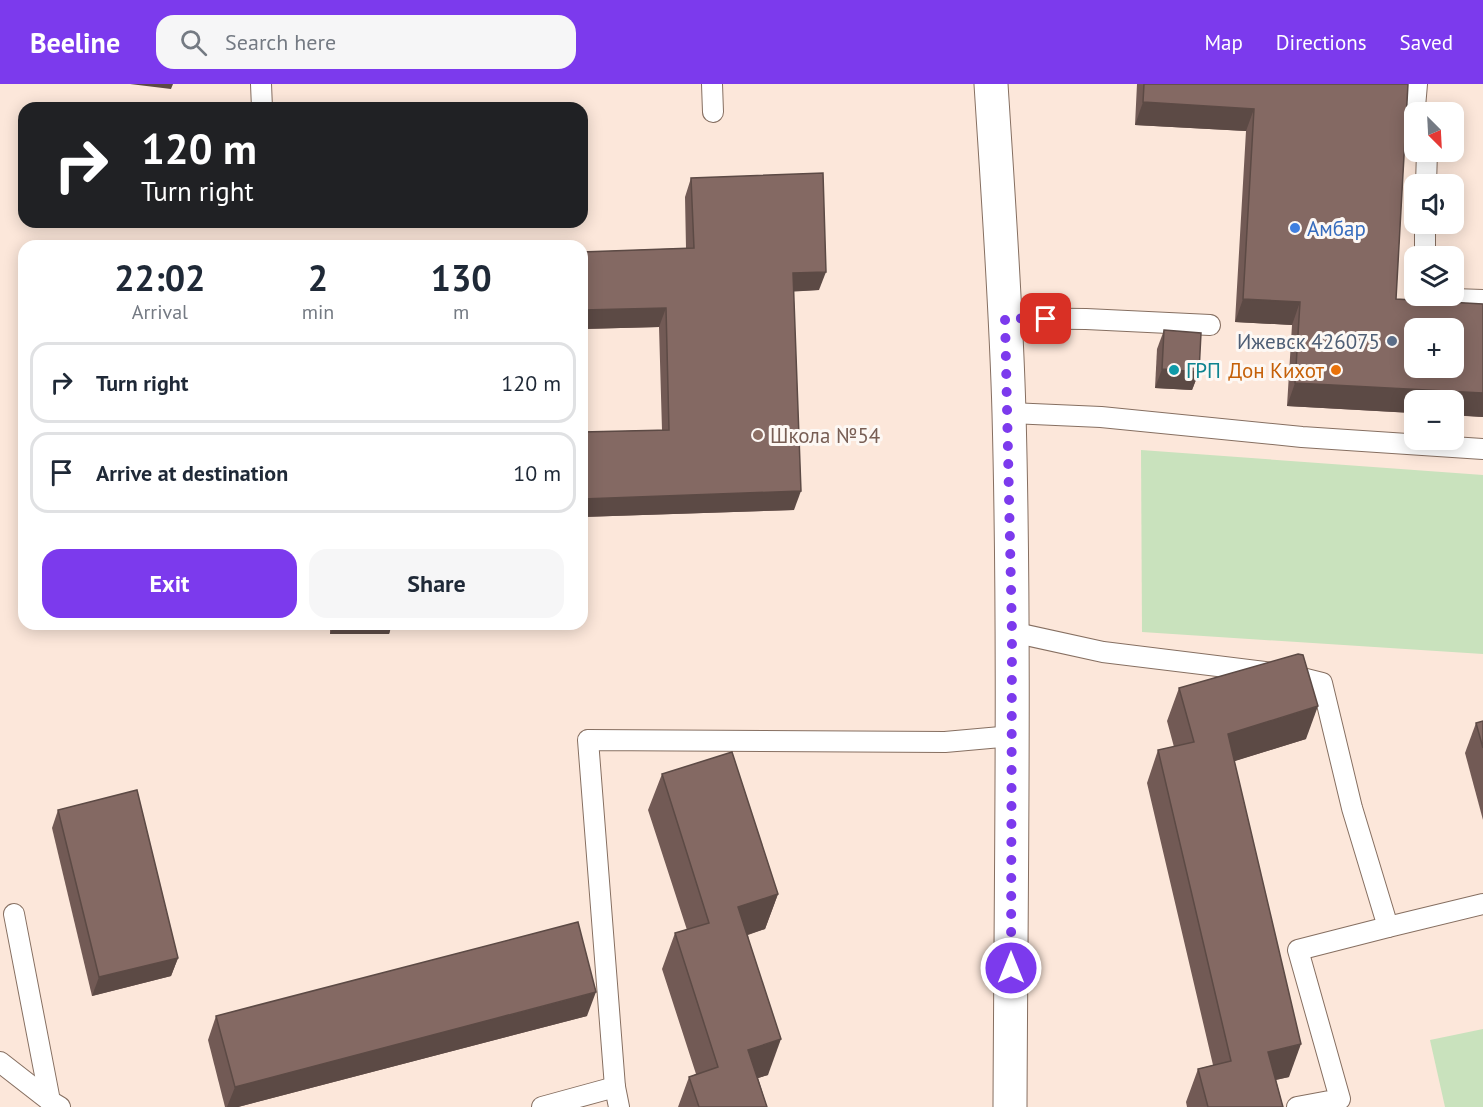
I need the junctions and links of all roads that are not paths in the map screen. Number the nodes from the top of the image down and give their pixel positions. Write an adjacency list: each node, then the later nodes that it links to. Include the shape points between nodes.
1 (261, 84): 5 (lane)
2 (712, 84): 7 (lane)
3 (991, 84): 10 (street)
4 (1417, 84): 6 (lane)
5 (262, 102)
6 (1417, 102)
7 (713, 112)
8 (1464, 299): 9 (lane)
9 (1483, 300)
10 (1005, 318): 11 (lane); 12 (street)
11 (1210, 325)
12 (1009, 413): 13 (lane); 14 (street)
13 (1483, 449)
14 (1012, 632): 15 (street); 18 (lane, via 1103,652 1290,675 1322,683 1352,808)
15 (1012, 736): 20 (lane, via 945,742 588,740); 25 (street)
16 (1483, 904): 18 (lane)
17 (14, 914): 21 (lane)
18 (1388, 927): 26 (lane, via 1298,950 1340,1099)
19 (0, 1062): 21 (lane)
20 (615, 1087): 23 (lane); 24 (lane)
21 (54, 1105): 22 (lane)
22 (30, 1107)
23 (542, 1107)
24 (619, 1107)
25 (1010, 1107)
26 (1297, 1107)

